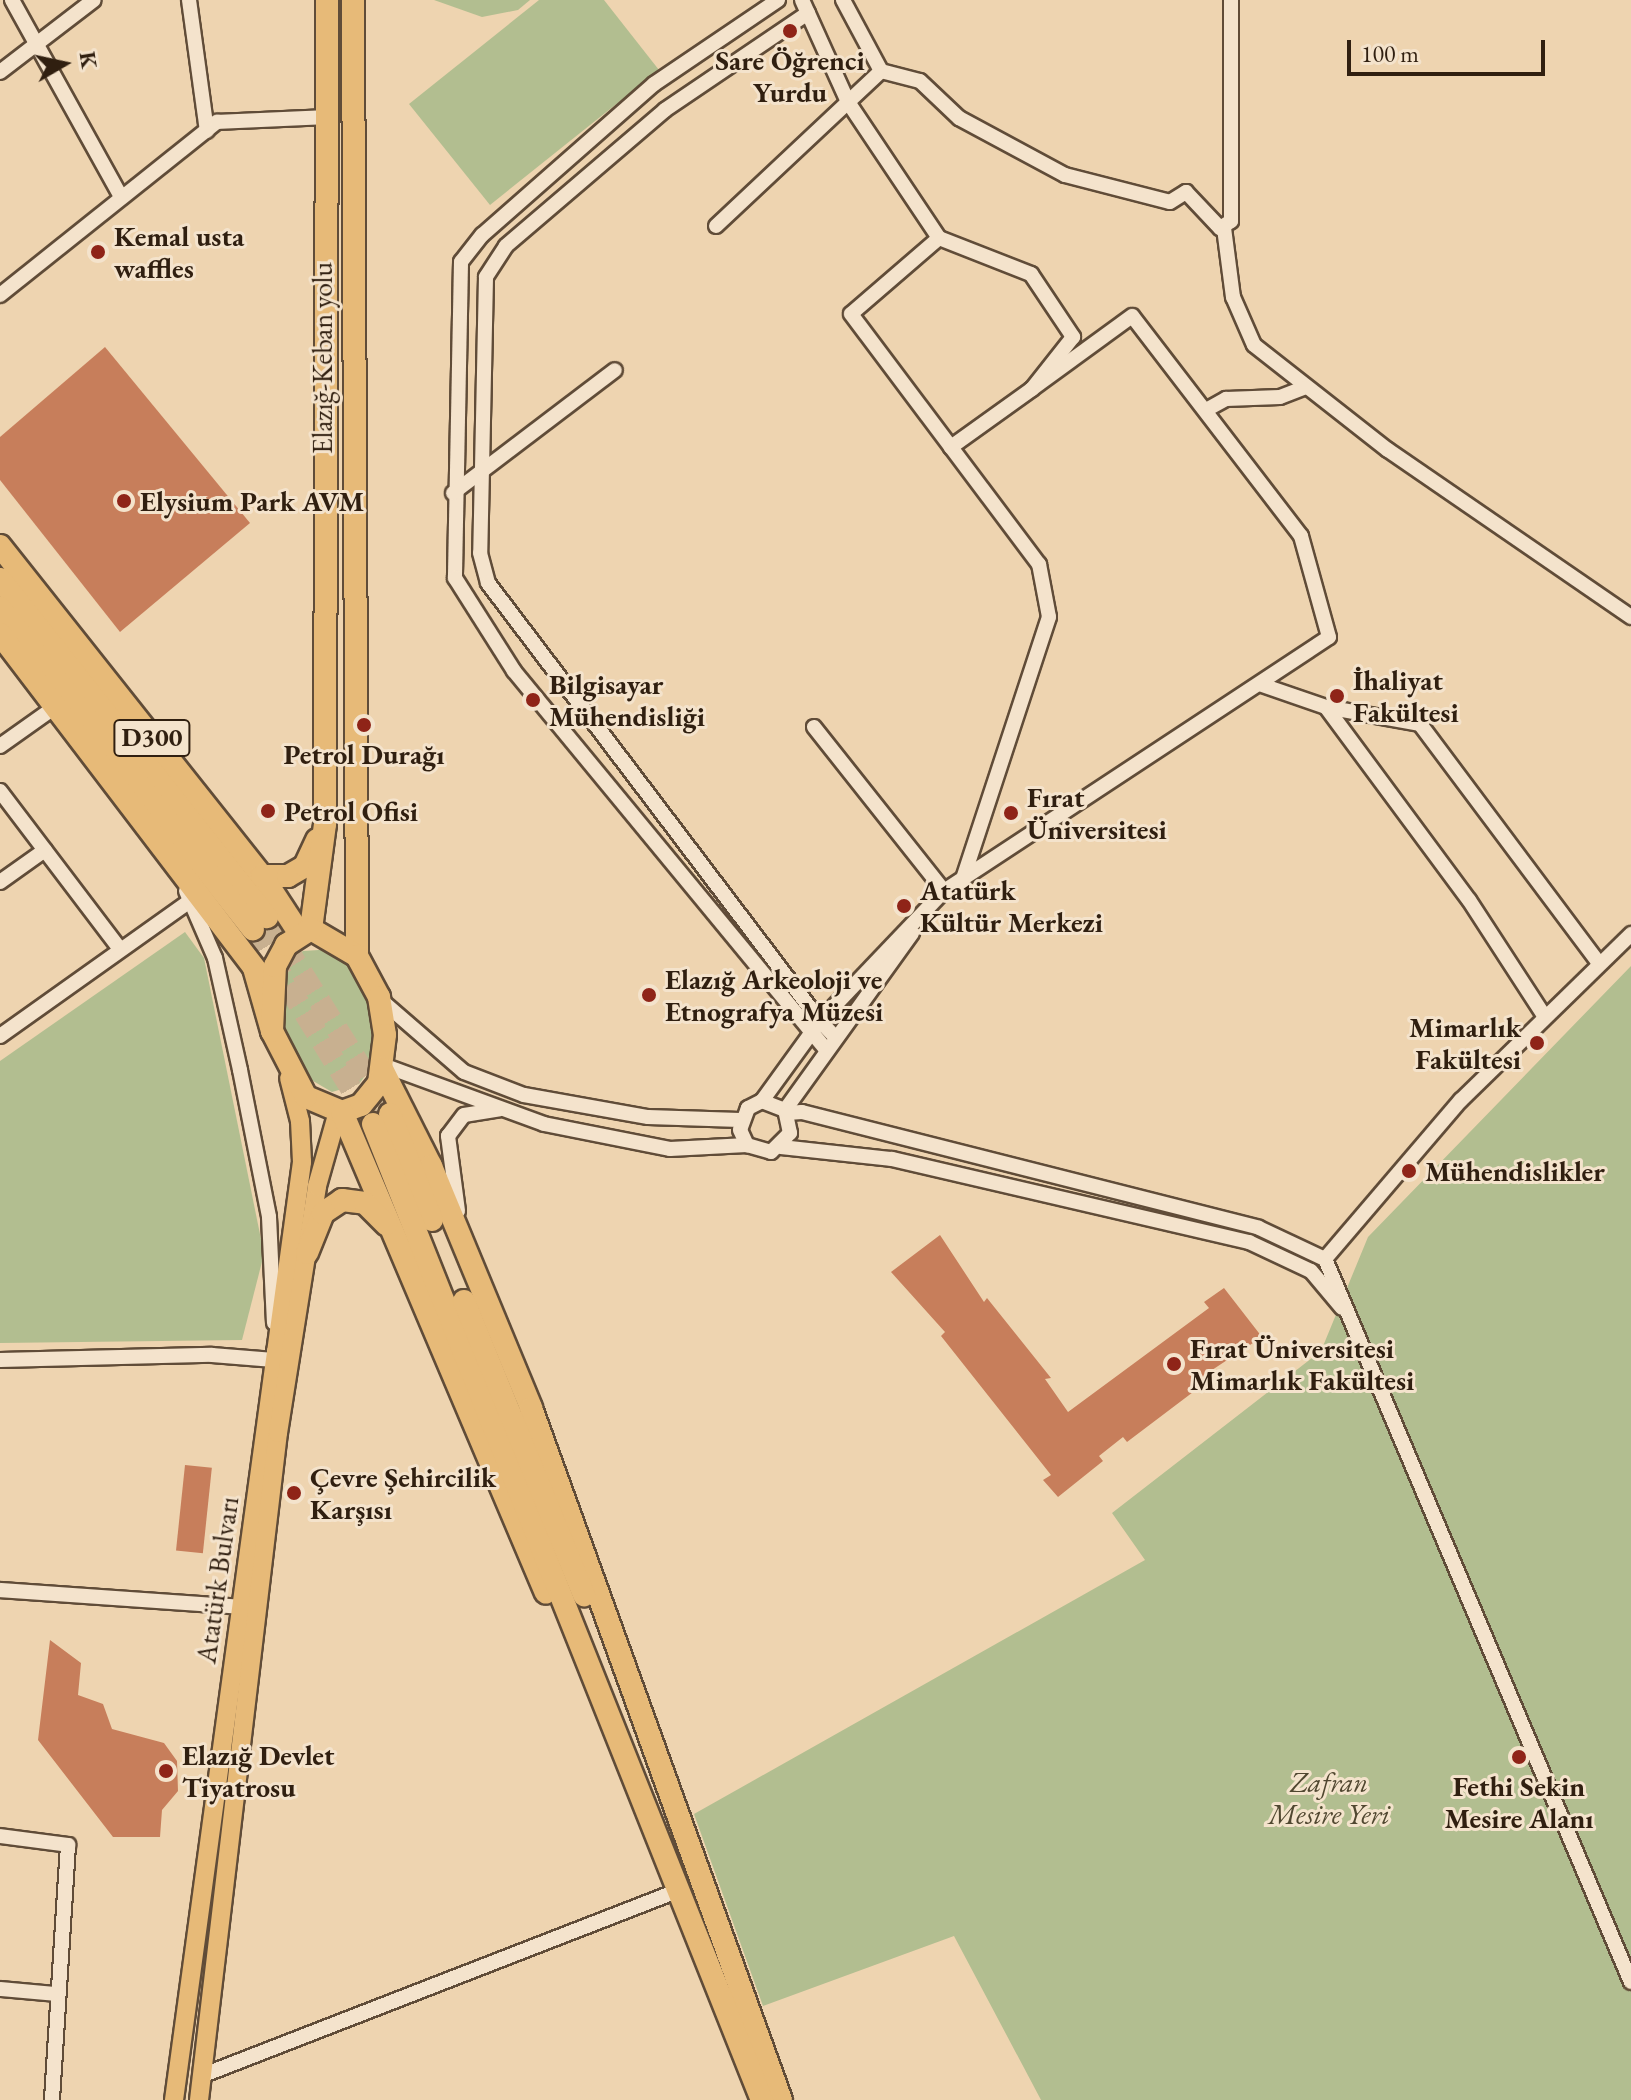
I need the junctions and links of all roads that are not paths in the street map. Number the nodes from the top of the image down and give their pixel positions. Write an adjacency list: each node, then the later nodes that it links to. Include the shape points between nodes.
1 (12, 0): 10 (street)
2 (94, 0): 10 (street)
3 (189, 0): 15 (street)
4 (327, 0): 14 (highway, Elazığ-Keban yolu)
5 (353, 0): 49 (highway, Elazığ-Keban yolu)
6 (778, 0): 27 (street, via 654,84 482,235 461,262)
7 (843, 0): 11 (street)
8 (1231, 0): 18 (street, via 1231,221)
9 (805, 6): 13 (street); 26 (street, via 665,110 506,246 486,277)
10 (35, 43): 12 (street); 16 (street)
11 (881, 71): 13 (street); 18 (street, via 920,81 959,118 1065,175 1170,202 1186,192 1211,224)
12 (0, 72)
13 (848, 102): 17 (street); 19 (street)
14 (327, 117): 15 (street, via 217,122); 39 (highway, Elazığ-Keban yolu)
15 (207, 131): 16 (street)
16 (120, 195): 20 (street)
17 (716, 226)
18 (1224, 228): 22 (street, via 1243,327 1254,345)
19 (939, 238): 23 (street, via 1031,274 1073,337); 25 (street, via 851,314)
20 (0, 295)
21 (615, 370): 26 (street)
22 (1303, 388): 24 (street, via 1280,397 1226,399); 31 (street, via 1567,578)
23 (1032, 389): 24 (street, via 1132,316); 25 (street)
24 (1206, 410): 33 (street, via 1301,536 1329,637)
25 (951, 447): 42 (street, via 1039,564 1049,617)
26 (482, 471): 27 (street); 53 (street, via 480,553 488,583)
27 (453, 493): 53 (street, via 455,578 514,671)
28 (0, 546): 41 (highway, D300)
29 (0, 579): 30 (highway, via 260,923)
30 (0, 608)
31 (1631, 617)
32 (0, 634): 35 (highway, D300)
33 (1262, 685): 34 (street); 42 (street)
34 (1326, 707): 50 (street, via 1420,724); 52 (street, via 1442,862)
35 (52, 709): 37 (street); 45 (highway, D300, via 161,844)
36 (814, 727): 44 (street)
37 (0, 746)
38 (0, 791): 40 (street)
39 (325, 804): 41 (highway, via 305,866 288,876); 46 (highway, Elazığ-Keban yolu)
40 (45, 850): 43 (street); 48 (street)
41 (262, 876): 46 (highway, D300)
42 (964, 876): 44 (street)
43 (0, 882)
44 (944, 891): 53 (street); 56 (street)
45 (196, 897): 48 (street); 54 (highway, D300, via 254,968); 72 (street, via 215,958 269,1217)
46 (305, 931): 49 (highway); 54 (highway, via 275,966)
47 (1631, 934): 50 (street)
48 (120, 949): 55 (street)
49 (357, 956): 51 (highway)
50 (1599, 963): 52 (street)
51 (379, 997): 57 (highway); 63 (street, via 464,1072 524,1095 648,1117)
52 (1545, 1017): 68 (street, via 1461,1100)
53 (816, 1027): 56 (street); 59 (street)
54 (272, 1031): 58 (highway)
55 (0, 1036)
56 (830, 1043): 61 (street)
57 (382, 1067): 60 (street); 62 (highway, via 379,1083 361,1105); 69 (highway)
58 (286, 1068): 62 (highway, via 306,1097); 72 (main road, Atatürk Bulvarı, via 300,1121 302,1162)
59 (762, 1101): 61 (street); 63 (street)
60 (506, 1109): 64 (street, via 622,1143 670,1149); 69 (street, via 464,1115 448,1136)
61 (786, 1111): 65 (street, via 790,1133); 68 (street, via 1259,1228)
62 (340, 1112): 66 (highway); 67 (main road, Atatürk Bulvarı)
63 (740, 1120): 64 (street)
64 (747, 1145): 65 (street, via 763,1152)
65 (781, 1147): 70 (street, via 892,1159 1249,1242 1311,1271)
66 (390, 1227): 67 (highway, via 365,1203 342,1200 323,1213); 77 (highway)
67 (307, 1253): 81 (main road, Atatürk Bulvarı, via 278,1433)
68 (1325, 1259): 70 (street)
69 (470, 1262): 76 (highway, via 531,1408)
70 (1355, 1323): 78 (street)
71 (0, 1360): 72 (street, via 212,1355)
72 (274, 1360): 74 (main road, Atatürk Bulvarı)
73 (0, 1590): 74 (street)
74 (243, 1607): 83 (main road, Atatürk Bulvarı)
75 (0, 1836): 80 (street, via 68,1845)
76 (699, 1873): 77 (highway, via 381,1119); 86 (highway)
77 (677, 1891): 81 (street); 85 (highway)
78 (1631, 1982)
79 (0, 1989): 80 (street)
80 (56, 1994): 82 (street)
81 (201, 2076): 84 (main road, Atatürk Bulvarı)
82 (52, 2100)
83 (174, 2100)
84 (199, 2100)
85 (762, 2100)
86 (781, 2100)

